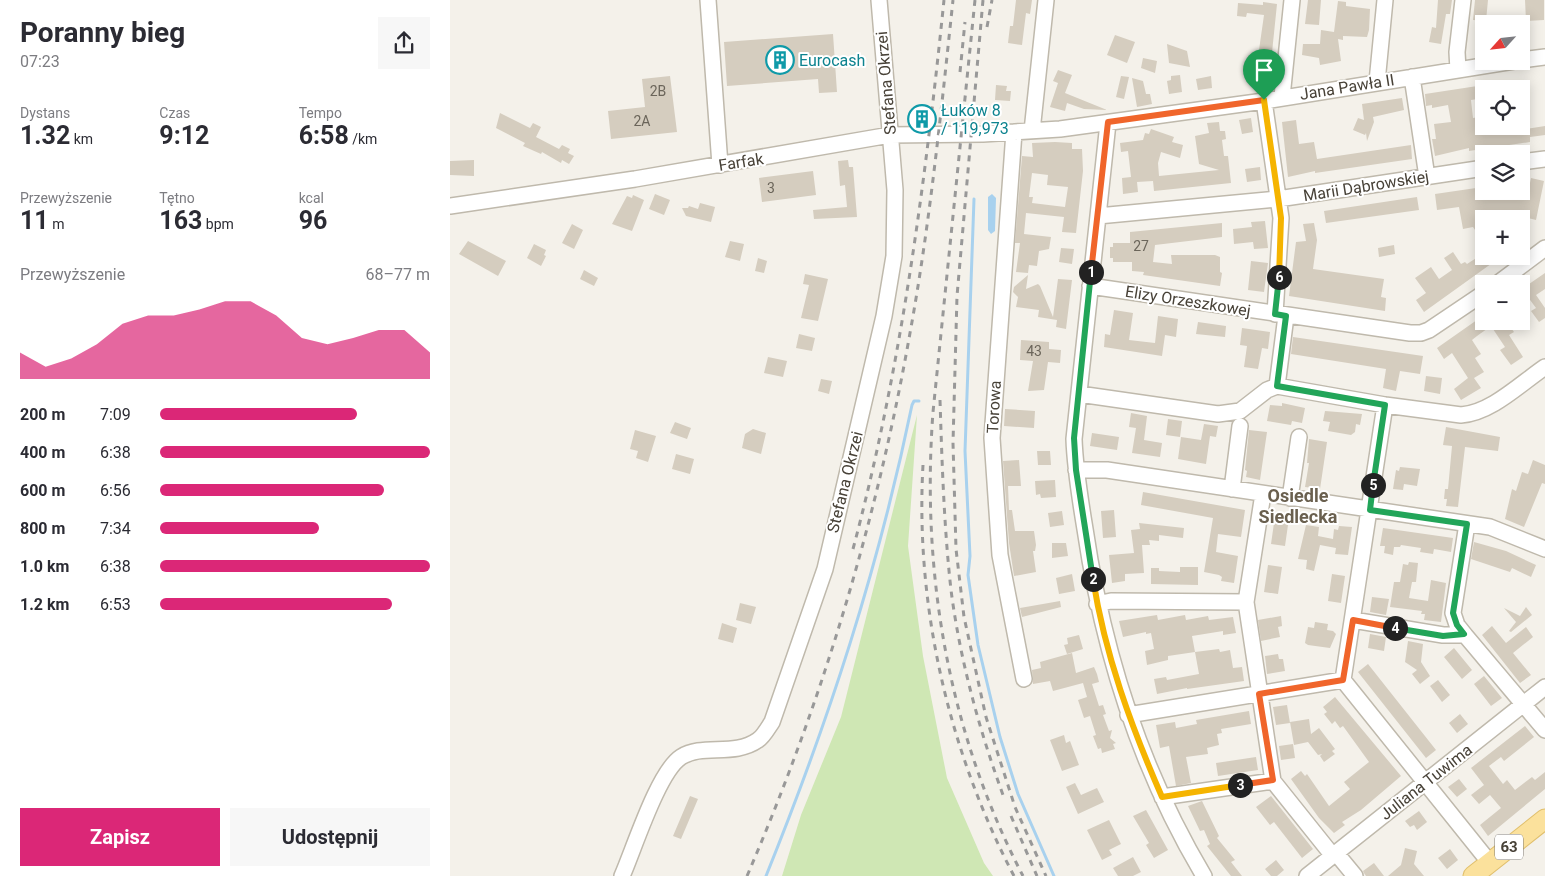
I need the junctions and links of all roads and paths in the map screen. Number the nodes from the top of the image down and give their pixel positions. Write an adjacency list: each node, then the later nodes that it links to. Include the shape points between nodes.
1 (708, 0): 21 (street)
2 (879, 0): 18 (street, Stefana Okrzei)
3 (1046, 0): 16 (street)
4 (1292, 0): 13 (street)
5 (1385, 0): 12 (street)
6 (1463, 0): 10 (street)
7 (1545, 56): 8 (street)
8 (1530, 58)
9 (1475, 67): 10 (street, Jana Pawła II)
10 (1458, 70): 11 (street, Jana Pawła II)
11 (1412, 77): 12 (street, Jana Pawła II); 23 (street)
12 (1377, 82): 13 (street, Jana Pawła II)
13 (1282, 97): 14 (street, Jana Pawła II)
14 (1264, 100): 15 (street, Jana Pawła II); 24 (street)
15 (1108, 122): 16 (street, Jana Pawła II); 26 (street)
16 (1032, 131): 17 (street, Farfak)
17 (1014, 132): 18 (street, Farfak); 49 (street, Torowa, via 992,438 1000,555)
18 (890, 135): 21 (street, Farfak); 62 (street, Stefana Okrzei, via 896,221 884,316 825,568 783,692 772,722 759,740 738,750 697,752 681,757 665,774)
19 (1545, 158): 20 (street)
20 (1530, 160)
21 (720, 165): 25 (street, Farfak)
22 (1475, 169): 23 (street, Marii Dąbrowskiej)
23 (1427, 176): 24 (street, Marii Dąbrowskiej)
24 (1278, 199): 26 (street, Marii Dąbrowskiej); 31 (street, via 1281,218)
25 (450, 206)
26 (1098, 216): 29 (street)
27 (1545, 248): 28 (street)
28 (1509, 275)
29 (1090, 286): 31 (street, Elizy Orzeszkowej); 34 (street)
30 (1475, 299): 31 (street, Elizy Orzeszkowej, via 1421,334)
31 (1280, 315): 33 (street)
32 (1545, 367): 35 (street, via 1472,414)
33 (1277, 386): 34 (street, via 1236,413 1218,414); 35 (street)
34 (1078, 394): 38 (street, via 1074,438)
35 (1385, 405): 42 (street)
36 (1240, 426): 39 (street)
37 (1299, 437): 41 (street)
38 (1076, 470): 39 (street, via 1107,470); 46 (street)
39 (1232, 489): 40 (street)
40 (1263, 494): 41 (street); 45 (street)
41 (1290, 498): 42 (street)
42 (1370, 510): 43 (street); 47 (street)
43 (1467, 524): 44 (street, via 1490,527); 48 (street, via 1453,613)
44 (1545, 549)
45 (1246, 602): 46 (street, via 1111,601); 52 (street)
46 (1097, 604): 54 (street)
47 (1353, 620): 48 (street, via 1443,636); 50 (street)
48 (1464, 634): 53 (street)
49 (1024, 679)
50 (1343, 680): 52 (street); 57 (street)
51 (1545, 686): 53 (street, Juliana Tuwima)
52 (1259, 694): 54 (street); 56 (street)
53 (1523, 704): 55 (street); 57 (street, Juliana Tuwima)
54 (1128, 715): 58 (street)
55 (1545, 730)
56 (1273, 780): 58 (street); 60 (street)
57 (1425, 783): 60 (street, Juliana Tuwima); 61 (street)
58 (1162, 797): 63 (street)
59 (1545, 818): 61 (main road, 63)
60 (1334, 854): 64 (street, Juliana Tuwima); 65 (street)
61 (1490, 863): 66 (main road, 63)
62 (622, 876)
63 (1204, 876)
64 (1307, 876)
65 (1355, 876)
66 (1473, 876)

